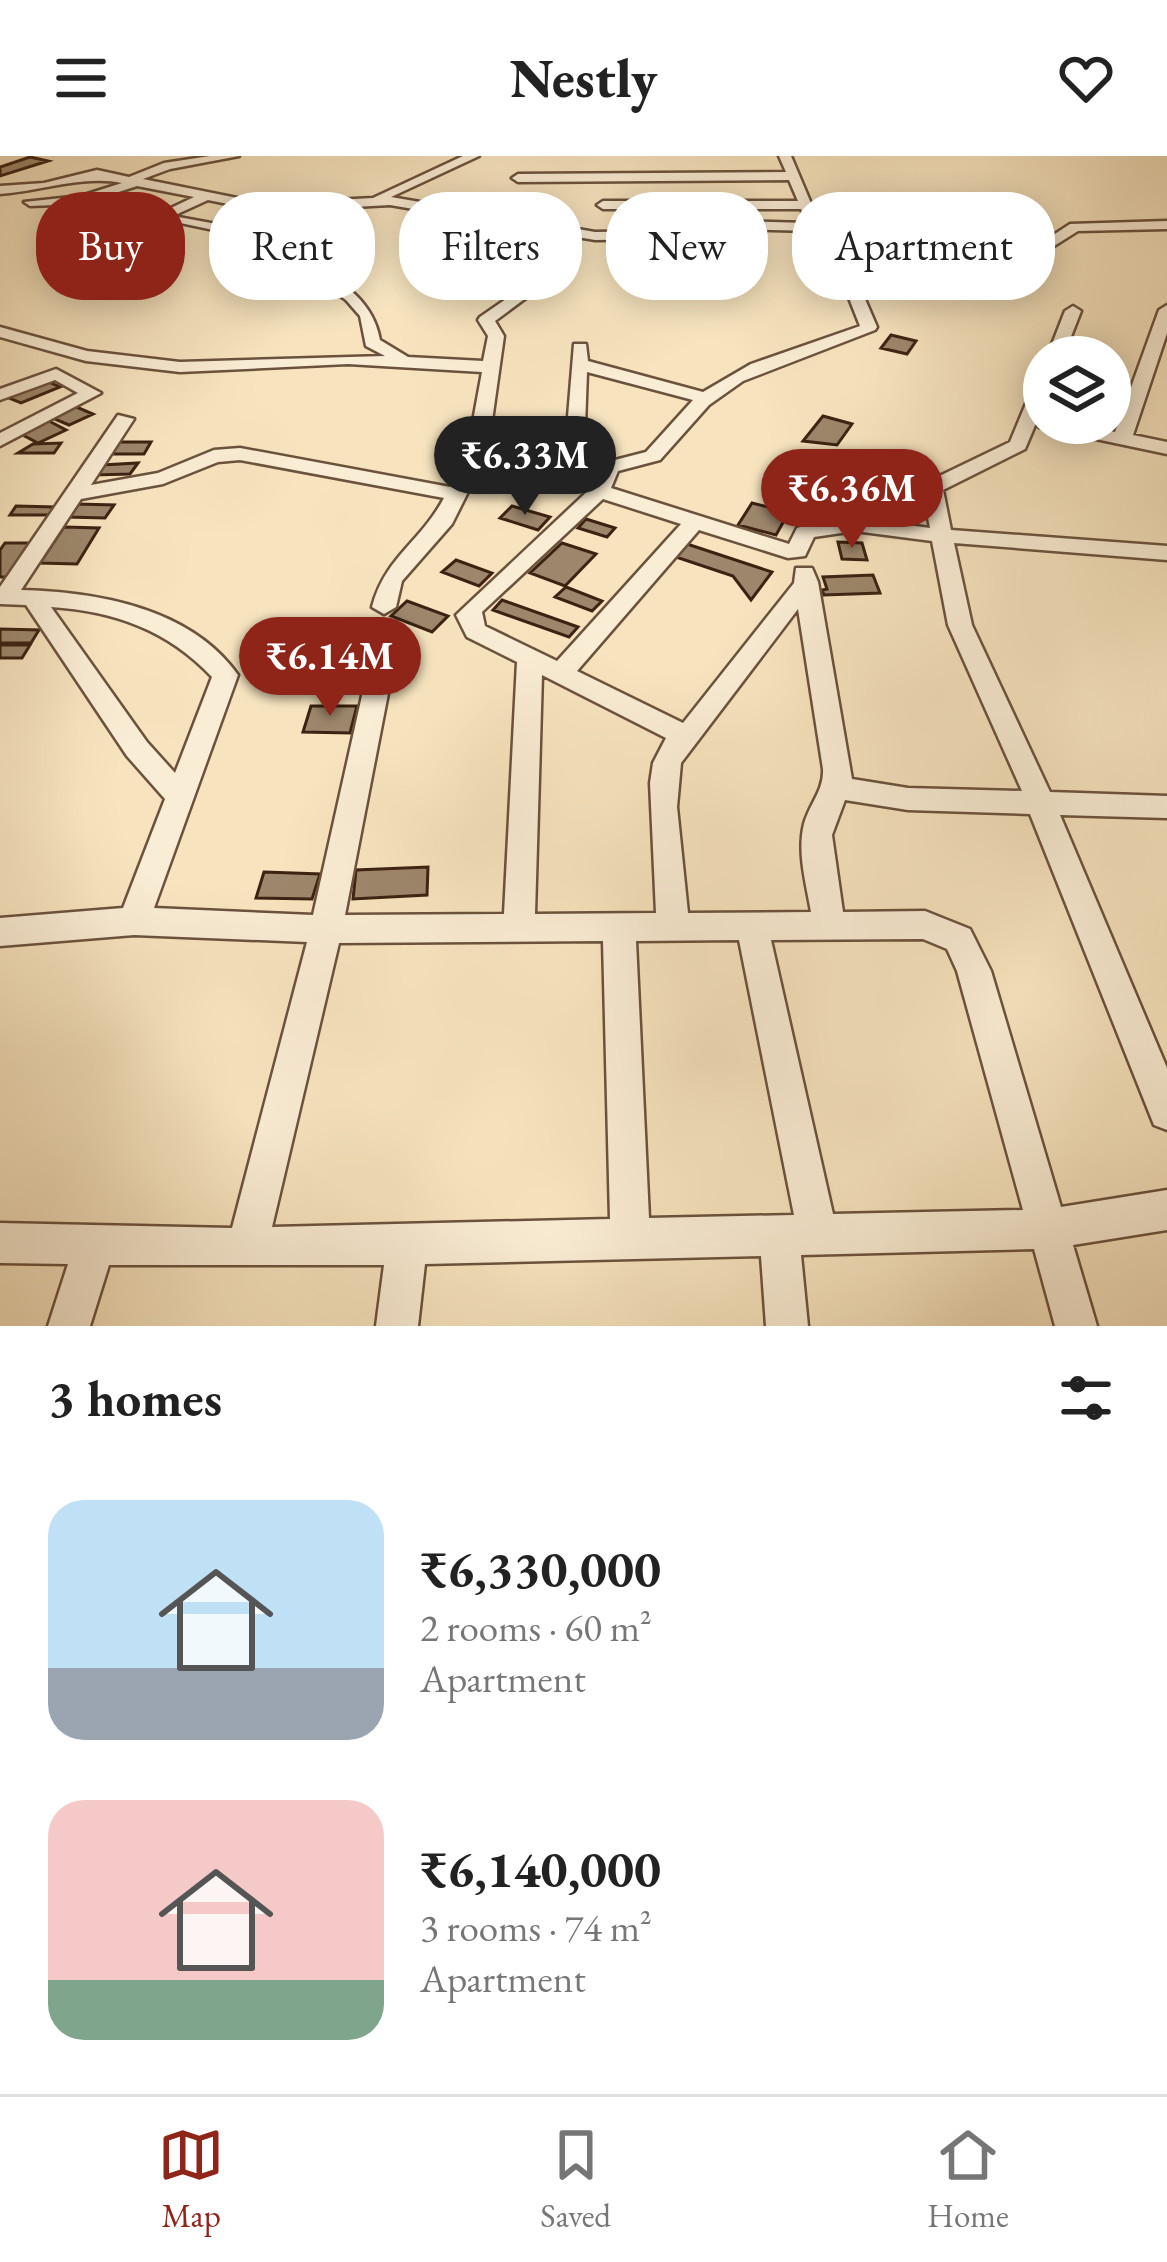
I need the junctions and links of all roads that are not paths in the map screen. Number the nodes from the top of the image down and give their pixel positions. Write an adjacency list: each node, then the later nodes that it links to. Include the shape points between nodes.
1 (233, 156): 11 (street, via 168,166)
2 (473, 156): 17 (street)
3 (520, 156): 10 (street)
4 (606, 156): 9 (street)
5 (684, 156): 7 (street)
6 (785, 156): 8 (street)
7 (688, 176): 8 (street); 9 (street)
8 (794, 176): 14 (street)
9 (610, 177): 10 (street)
10 (518, 178): 13 (street)
11 (134, 181): 12 (street, via 97,174); 15 (street); 18 (street, via 82,200)
12 (0, 190)
13 (518, 192)
14 (802, 192)
15 (206, 196): 16 (street); 24 (street, via 159,217)
16 (209, 197)
17 (375, 199)
18 (0, 201)
19 (375, 203): 23 (street, via 595,236)
20 (603, 205): 21 (street)
21 (792, 205)
22 (1167, 225): 25 (street, via 1075,227)
23 (792, 226)
24 (209, 227)
25 (1055, 240)
26 (355, 300): 33 (street, via 368,315 372,342)
27 (515, 300): 34 (street, via 486,320 496,336)
28 (856, 300): 37 (street, via 867,329 757,365)
29 (1167, 310): 39 (street)
30 (1073, 311): 32 (street)
31 (0, 332): 33 (street, via 86,356 180,367 348,358)
32 (1063, 336)
33 (415, 363): 34 (street)
34 (491, 367): 45 (street)
35 (623, 376): 37 (street); 38 (street); 38 (street, via 580,356)
36 (0, 394): 44 (street, via 56,374 92,393)
37 (704, 398): 47 (street, via 653,456)
38 (577, 402): 46 (street)
39 (1131, 413)
40 (125, 419): 49 (street)
41 (1023, 440): 52 (street, via 932,488)
42 (1131, 441): 43 (street)
43 (1167, 448)
44 (1, 450)
45 (477, 454): 46 (street); 50 (street)
46 (574, 458): 47 (street)
47 (607, 468): 48 (street)
48 (599, 491): 51 (street); 60 (street, via 468,615 476,631)
49 (76, 494): 50 (street, via 240,454); 56 (street)
50 (458, 495): 58 (street, via 391,579)
51 (693, 523): 53 (street); 61 (street)
52 (941, 536): 53 (street, via 818,526); 54 (street); 65 (street, via 960,626)
53 (796, 551): 55 (street)
54 (1167, 553)
55 (807, 582): 62 (street); 63 (street)
56 (2, 597): 57 (street)
57 (33, 598): 64 (street, via 137,749); 64 (street, via 145,616 203,649 225,675)
58 (384, 608)
59 (386, 642): 73 (street)
60 (530, 658): 61 (street); 72 (street)
61 (560, 674): 62 (street)
62 (686, 736): 69 (street, via 664,784)
63 (838, 788): 65 (street, via 908,799); 68 (street, via 817,814 815,833)
64 (180, 797): 67 (street)
65 (1040, 802): 66 (street); 75 (street)
66 (1167, 807)
67 (134, 921): 73 (street); 74 (street)
68 (829, 923): 70 (street); 77 (street, via 925,926 959,939)
69 (674, 924): 70 (street); 71 (street)
70 (752, 924): 78 (street)
71 (620, 925): 72 (street); 79 (street)
72 (519, 926): 73 (street)
73 (326, 928): 83 (street)
74 (0, 932)
75 (1167, 1112)
76 (1167, 1210): 77 (street)
77 (1048, 1229): 78 (street); 87 (street)
78 (799, 1235): 79 (street); 86 (street)
79 (630, 1239): 81 (street)
80 (0, 1243): 82 (street)
81 (407, 1244): 83 (street); 85 (street)
82 (95, 1245): 83 (street); 84 (street)
83 (247, 1248)
84 (69, 1326)
85 (397, 1326)
86 (787, 1326)
87 (1076, 1326)

